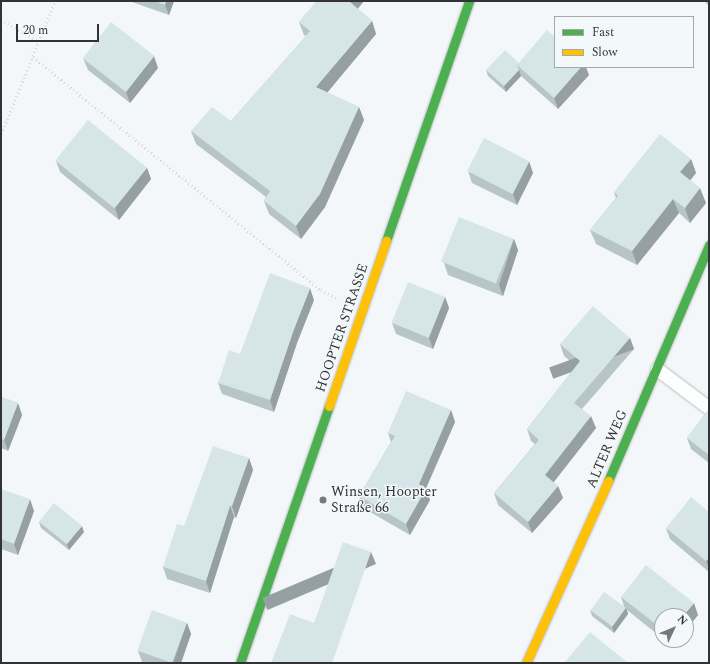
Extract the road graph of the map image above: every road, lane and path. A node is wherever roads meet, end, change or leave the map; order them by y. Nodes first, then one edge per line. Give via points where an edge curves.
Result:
1 (55, 1) edge
2 (469, 1) edge
3 (1, 20) edge
4 (38, 41) junction
5 (32, 57) junction
6 (1, 134) edge
7 (709, 245) edge
8 (363, 310) junction
9 (657, 369) junction
10 (709, 408) edge
11 (240, 663) edge
12 (526, 663) edge

1 - 4 path
2 - 8 street, HOOPTER STRASSE
3 - 4 path
4 - 5 path
5 - 6 path
5 - 8 path via 321,290
7 - 9 street, ALTER WEG
8 - 11 street, HOOPTER STRASSE
9 - 10 lane
9 - 12 street, ALTER WEG

